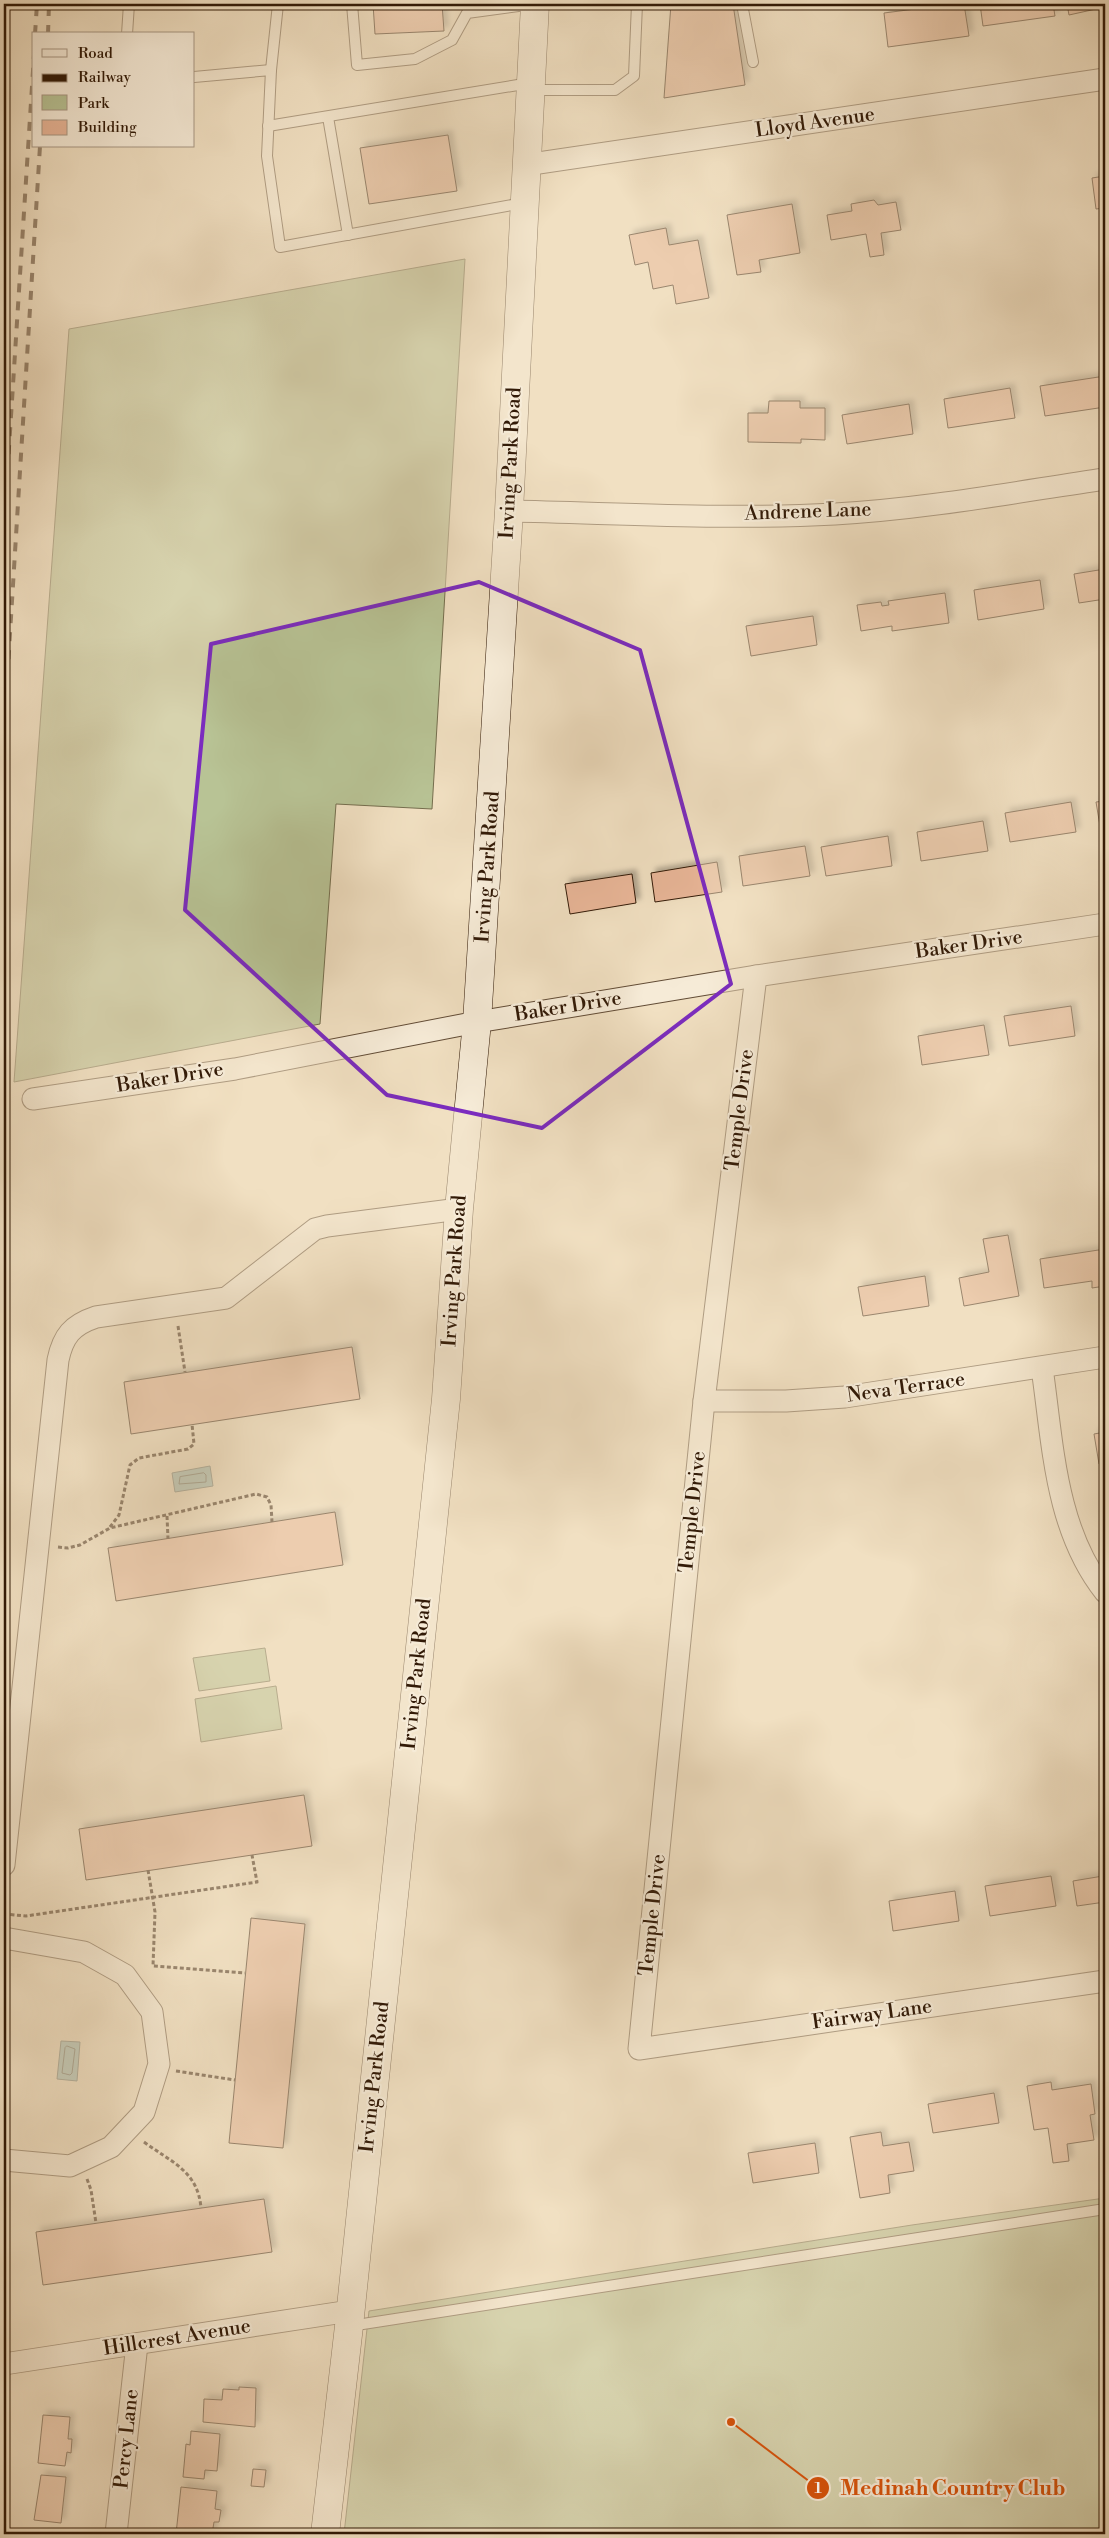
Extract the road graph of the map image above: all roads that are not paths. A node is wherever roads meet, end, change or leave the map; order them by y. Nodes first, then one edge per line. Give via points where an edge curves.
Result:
1 (129, 4) edge
2 (278, 4) edge
3 (352, 4) edge
4 (534, 4) edge
5 (637, 4) edge
6 (742, 4) edge
7 (467, 8) edge
8 (127, 32) edge
9 (753, 62) dead end
10 (270, 70) junction
11 (195, 77) edge
12 (1105, 79) edge
13 (530, 87) junction
14 (328, 117) junction
15 (268, 126) junction
16 (525, 165) junction
17 (523, 203) junction
18 (348, 235) junction
19 (1105, 479) edge
20 (509, 511) junction
21 (1105, 924) edge
22 (756, 976) junction
23 (477, 1022) junction
24 (33, 1099) dead end
25 (459, 1209) junction
26 (1105, 1357) edge
27 (1042, 1368) junction
28 (704, 1401) junction
29 (1105, 1592) edge
30 (4, 1865) edge
31 (4, 1938) edge
32 (1105, 1981) edge
33 (639, 2049) joint
34 (4, 2160) edge
35 (1105, 2210) edge
36 (350, 2319) junction
37 (137, 2344) junction
38 (4, 2364) edge
39 (116, 2534) edge
40 (325, 2534) edge

1 - 8 lane
2 - 10 lane
3 - 7 lane via 357,65 414,59 452,40
4 - 7 lane
4 - 13 main road, Irving Park Road
5 - 13 lane via 634,76 615,90
6 - 9 lane
10 - 11 lane
10 - 15 lane
12 - 16 street, Lloyd Avenue
13 - 14 lane
13 - 16 main road, Irving Park Road
14 - 15 lane
14 - 18 lane
15 - 18 lane via 267,156 280,247
16 - 17 main road, Irving Park Road
17 - 18 lane
17 - 20 main road, Irving Park Road
19 - 20 street, Andrene Lane via 930,505 835,514 769,516
20 - 23 main road, Irving Park Road
21 - 22 street, Baker Drive
22 - 23 street, Baker Drive
22 - 28 street, Temple Drive
23 - 24 street, Baker Drive via 235,1068
23 - 25 main road, Irving Park Road
25 - 30 street via 315,1229 226,1298 96,1317 69,1331 61,1344
25 - 36 main road, Irving Park Road via 446,1399
26 - 27 street, Neva Terrace
27 - 28 street, Neva Terrace via 845,1397
27 - 29 street via 1060,1494 1071,1530
28 - 33 street, Temple Drive
31 - 34 street via 84,1952 125,1975 152,2012 158,2068 144,2112 111,2147 70,2166
32 - 33 street, Fairway Lane
35 - 36 lane
36 - 37 street, Hillcrest Avenue
36 - 40 main road, Irving Park Road
37 - 38 street, Hillcrest Avenue
37 - 39 street, Percy Lane

